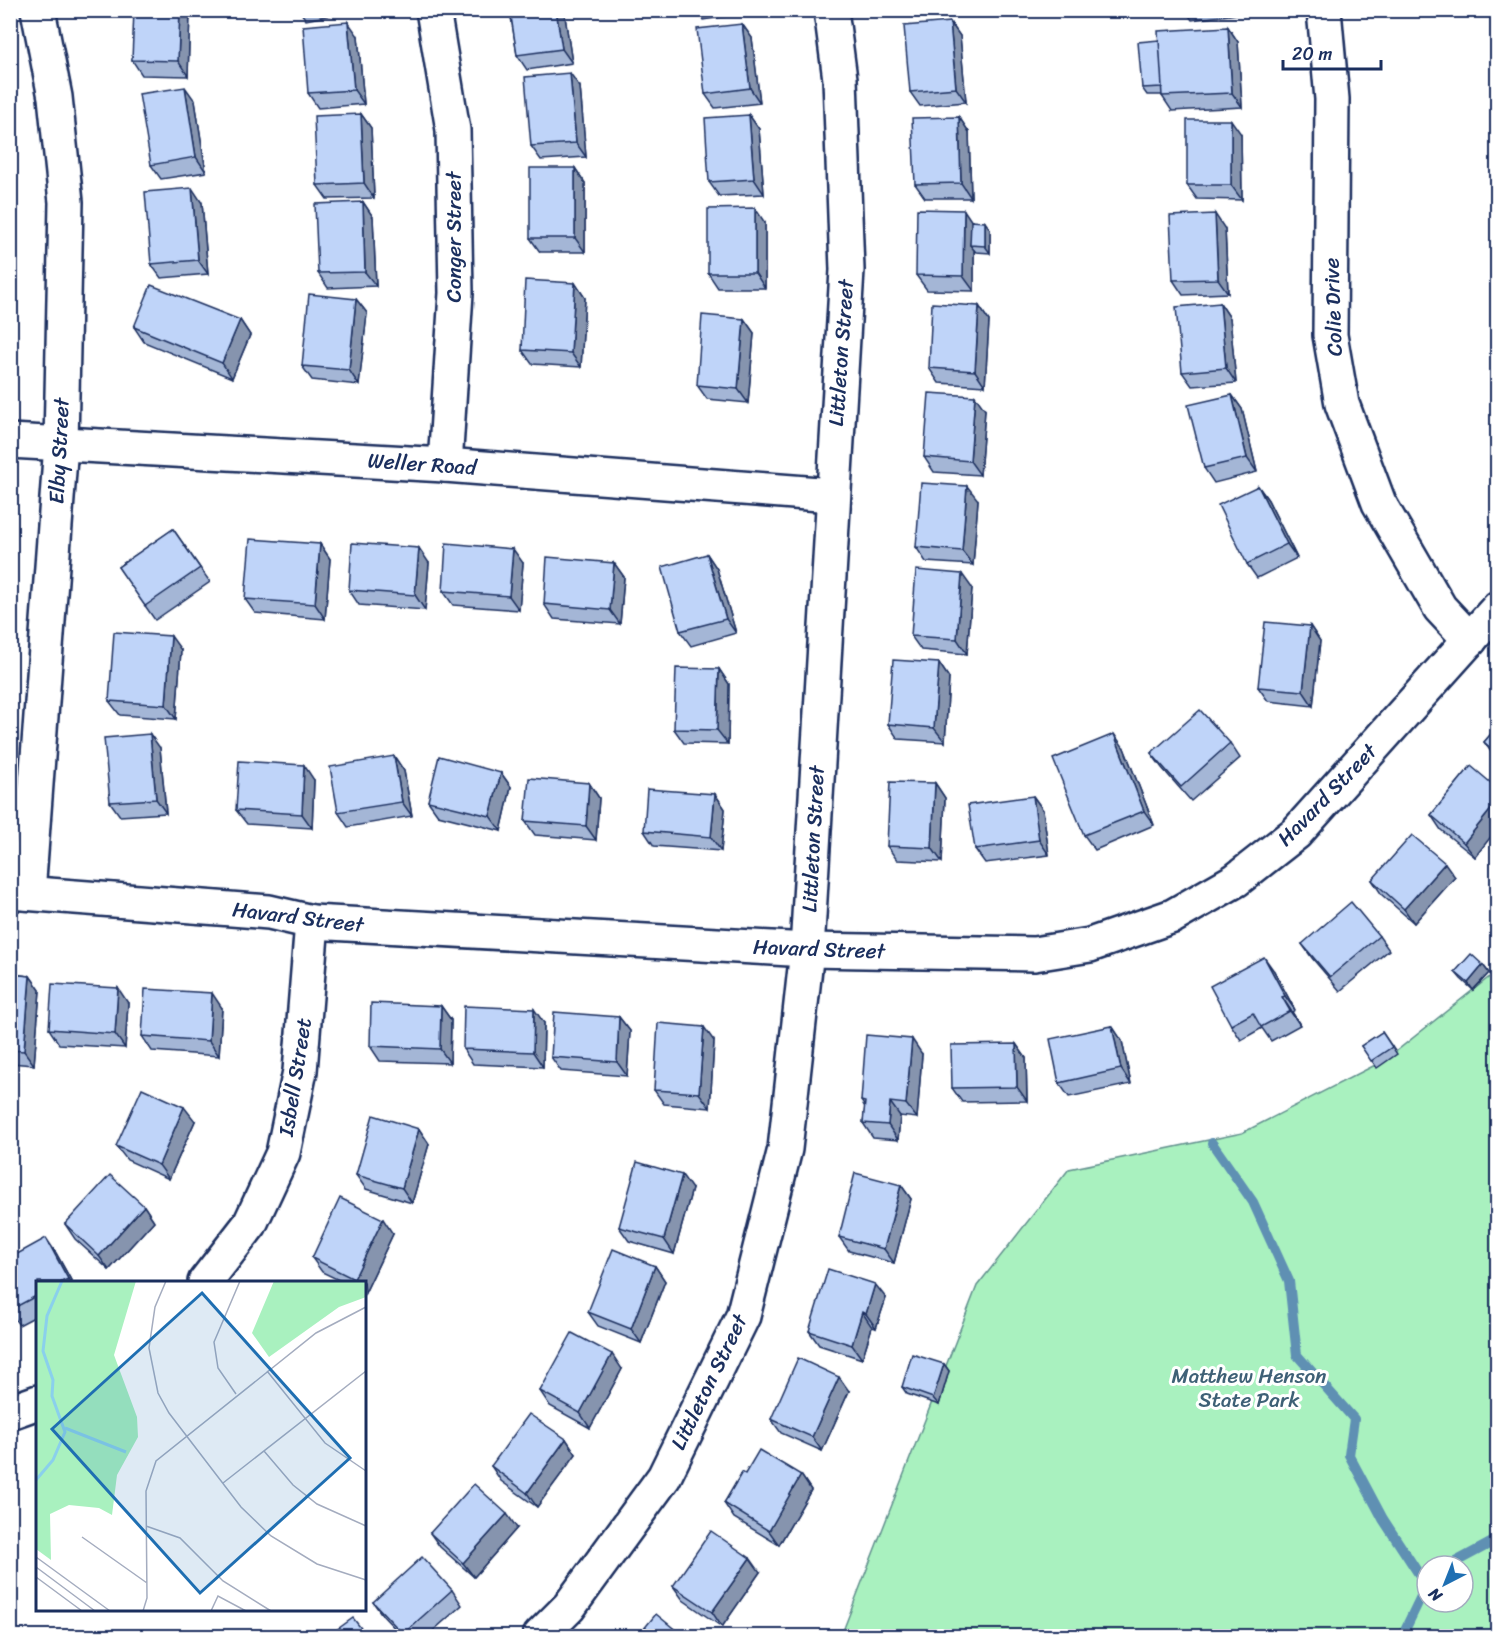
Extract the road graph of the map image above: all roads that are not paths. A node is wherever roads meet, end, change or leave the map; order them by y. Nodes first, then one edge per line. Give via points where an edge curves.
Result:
1 (38, 10) edge
2 (433, 10) edge
3 (831, 10) edge
4 (1324, 10) edge
5 (10, 441) edge
6 (61, 444) junction
7 (444, 465) junction
8 (832, 495) junction
9 (1497, 608) edge
10 (1470, 640) junction
11 (19, 893) edge
12 (312, 922) junction
13 (807, 950) junction
14 (207, 1281) edge
15 (36, 1403) edge
16 (10, 1412) edge
17 (540, 1636) edge

1 - 6 street, Elby Street via 55,98 66,202
2 - 7 street, Conger Street via 453,130 456,293
3 - 8 street, Littleton Street via 840,79 847,270
4 - 10 street, Colie Drive via 1332,99 1330,335 1342,404 1379,503 1440,608
5 - 6 street, Weller Road
6 - 7 street, Weller Road
6 - 11 street, Elby Street
7 - 8 street, Weller Road
8 - 13 street, Littleton Street
9 - 10 street, Havard Street
10 - 13 street, Havard Street via 1296,833 1236,880 1173,916 1090,945 1034,954
11 - 12 street, Havard Street via 269,912
12 - 13 street, Havard Street
12 - 14 street, Isbell Street via 300,1071 283,1153 250,1224
13 - 17 street, Littleton Street via 784,1149 743,1316 664,1477 569,1607
15 - 16 street

